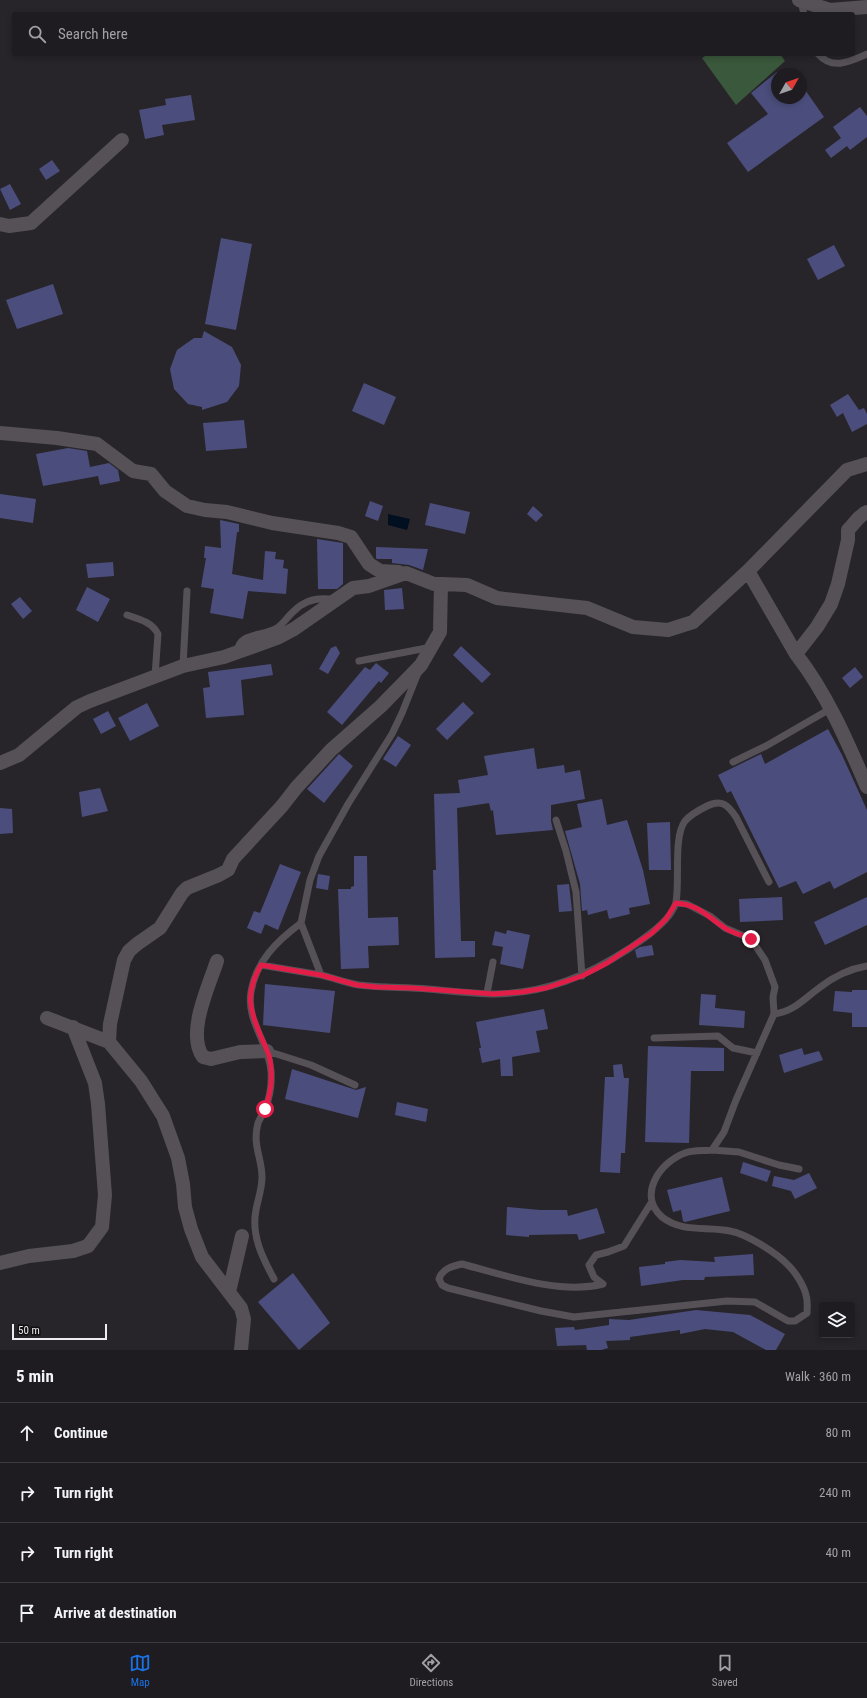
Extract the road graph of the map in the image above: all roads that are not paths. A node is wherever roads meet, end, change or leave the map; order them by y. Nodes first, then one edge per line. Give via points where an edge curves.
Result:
1 (801, 5) edge
2 (867, 7) edge
3 (867, 54) edge
4 (820, 56) edge
5 (122, 140) dead end
6 (0, 224) edge
7 (0, 433) edge
8 (867, 464) edge
9 (867, 512) edge
10 (748, 571) junction
11 (406, 573) junction
12 (441, 584) junction
13 (187, 591) dead end
14 (127, 615) dead end
15 (432, 647) junction
16 (796, 654) junction
17 (359, 661) dead end
18 (421, 665) junction
19 (183, 666) junction
20 (155, 676) junction
21 (830, 709) junction
22 (733, 762) dead end
23 (0, 763) edge
24 (867, 787) edge
25 (556, 820) dead end
26 (769, 882) dead end
27 (676, 903) junction
28 (301, 923) junction
29 (217, 961) dead end
30 (493, 962) dead end
31 (261, 965) junction
32 (867, 966) edge
33 (321, 975) junction
34 (582, 976) junction
35 (487, 993) junction
36 (774, 1014) junction
37 (47, 1018) dead end
38 (73, 1027) junction
39 (654, 1038) dead end
40 (109, 1042) junction
41 (267, 1051) junction
42 (757, 1053) junction
43 (355, 1085) dead end
44 (712, 1150) junction
45 (799, 1169) dead end
46 (652, 1203) junction
47 (242, 1236) dead end
48 (0, 1263) edge
49 (274, 1279) dead end
50 (229, 1292) junction
51 (241, 1350) edge

1 - 2 street via 830,10
3 - 4 lane via 843,64 828,62
5 - 6 street via 31,222 9,226
7 - 11 street via 97,444 133,471 151,474 165,491 186,506 227,512 272,524 338,533 351,537 369,564 380,571
8 - 10 street via 847,470
9 - 16 street via 855,520 848,530 838,584 831,604
10 - 12 street via 693,622 668,630 633,627 587,608 497,598 466,585
10 - 16 street
11 - 12 street via 434,584
11 - 19 street via 369,586 353,588 277,638 224,657
12 - 15 street via 440,632
13 - 19 lane
14 - 20 lane via 156,629 158,640
15 - 17 lane
15 - 18 street
16 - 21 street
18 - 28 lane via 392,734 348,804 314,866
18 - 40 street via 381,706 331,750 233,858 228,870 187,888 160,928 129,951 124,960 110,1024
19 - 20 street
20 - 23 street via 77,707 19,755
21 - 22 lane
21 - 24 street via 841,726
25 - 34 lane via 576,892
26 - 27 lane via 731,809 723,803 714,803 697,811 684,822 679,842
27 - 34 lane via 666,919 652,933 607,963
27 - 36 lane via 687,904 710,916 725,928 751,939 766,960 771,974 774,987
28 - 31 lane via 275,944
28 - 33 lane
29 - 41 street via 200,1010 199,1051 203,1057 211,1059 240,1052
30 - 35 lane
31 - 33 lane
31 - 41 lane via 253,983 250,1003 254,1022
32 - 36 lane via 842,973 788,1012
33 - 35 lane via 370,986
34 - 35 lane via 546,988
36 - 42 lane
37 - 38 street
38 - 40 street
38 - 48 street via 95,1083 105,1195 102,1227 88,1246 73,1251 29,1256
39 - 42 lane via 718,1036 733,1048
40 - 50 street via 141,1081 163,1116 178,1158 191,1230 202,1257
41 - 43 lane via 311,1065
41 - 49 lane via 270,1059 271,1086 256,1135 262,1186 254,1223 258,1247
42 - 44 lane via 724,1132
44 - 45 lane via 739,1152
44 - 46 lane via 685,1152 664,1166 652,1188
46 - 46 lane via 624,1246 596,1255 589,1265 594,1277 603,1284 576,1288 541,1283 462,1264 444,1271 440,1274 439,1280 448,1288 534,1310 574,1317 727,1300 755,1302 788,1321 800,1319 807,1313 807,1296 803,1287 790,1267 767,1249 732,1231 682,1227 662,1216
47 - 50 street
50 - 51 street via 241,1308 244,1319

